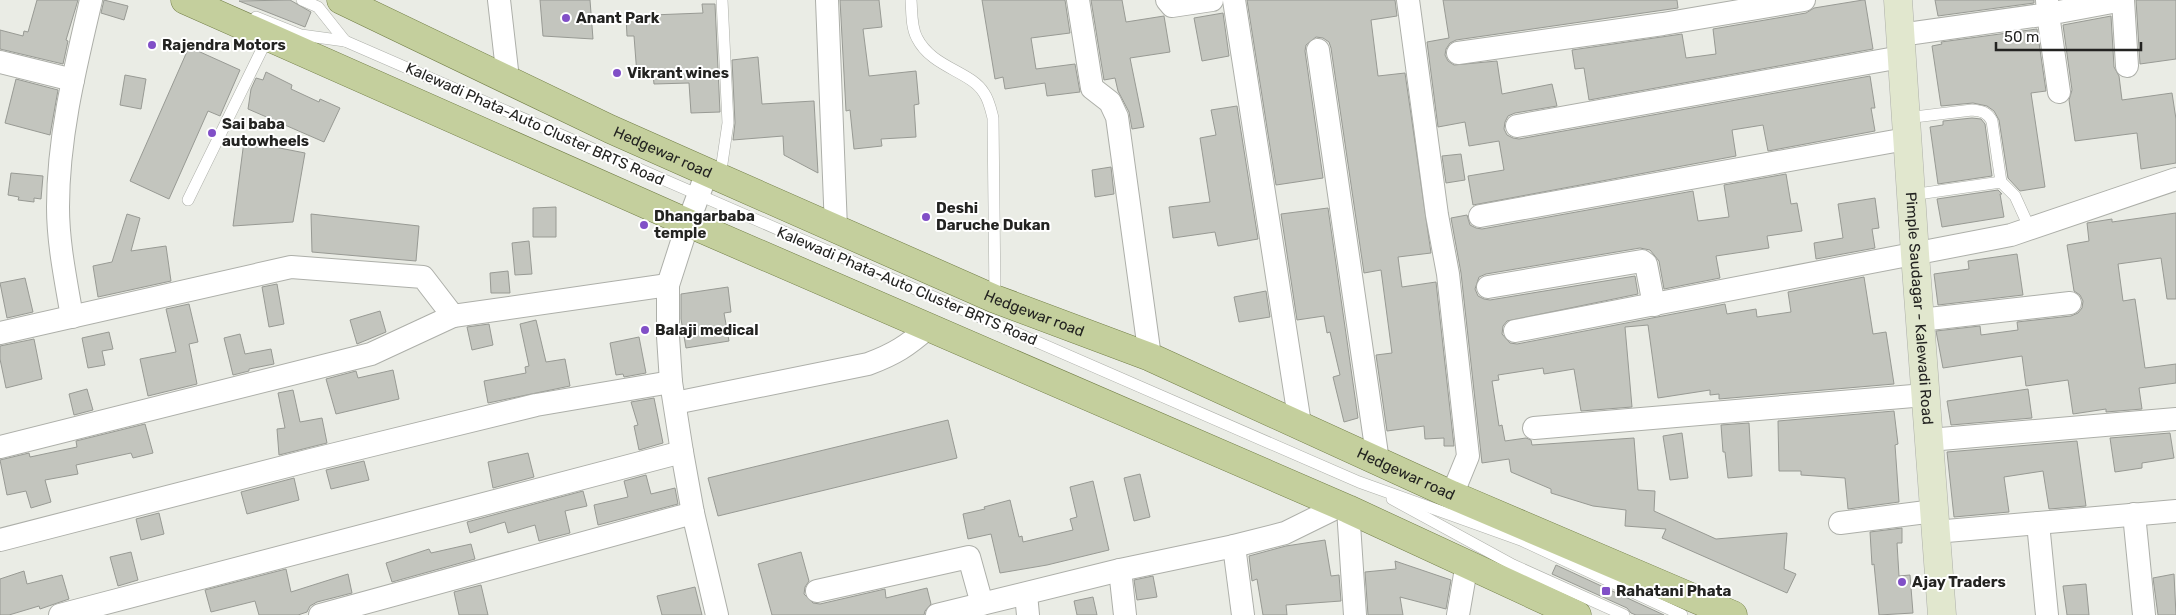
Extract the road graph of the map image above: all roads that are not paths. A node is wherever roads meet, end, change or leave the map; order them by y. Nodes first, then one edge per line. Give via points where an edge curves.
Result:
1 (91, 0) edge
2 (185, 0) edge
3 (302, 0) edge
4 (341, 0) edge
5 (499, 0) edge
6 (722, 0) edge
7 (827, 0) edge
8 (911, 0) edge
9 (1078, 0) edge
10 (1167, 0) edge
11 (1212, 0) edge
12 (1234, 0) edge
13 (1408, 0) edge
14 (1804, 0) edge
15 (1898, 0) edge
16 (2123, 0) edge
17 (2048, 7) edge
18 (249, 14) dead end
19 (268, 37) junction
20 (345, 41) junction
21 (1901, 46) junction
22 (1318, 50) dead end
23 (1458, 53) dead end
24 (0, 62) edge
25 (2127, 66) dead end
26 (508, 79) junction
27 (73, 80) junction
28 (2059, 92) dead end
29 (1517, 126) dead end
30 (1906, 128) junction
31 (2176, 180) edge
32 (708, 182) junction
33 (2001, 182) junction
34 (1910, 195) junction
35 (188, 200) dead end
36 (1480, 216) dead end
37 (688, 223) junction
38 (836, 228) junction
39 (2030, 229) junction
40 (1914, 254) junction
41 (668, 285) junction
42 (1488, 287) dead end
43 (995, 299) junction
44 (2070, 302) dead end
45 (1654, 305) junction
46 (454, 316) junction
47 (72, 317) junction
48 (1920, 320) junction
49 (929, 327) junction
50 (1516, 331) dead end
51 (0, 333) edge
52 (1150, 357) junction
53 (673, 392) junction
54 (1926, 394) junction
55 (2176, 419) edge
56 (1300, 424) junction
57 (1534, 428) dead end
58 (1929, 440) junction
59 (0, 447) edge
60 (682, 452) junction
61 (1378, 461) junction
62 (1359, 482) junction
63 (1452, 495) junction
64 (1344, 508) junction
65 (693, 513) junction
66 (2134, 514) junction
67 (2175, 515) edge
68 (1935, 521) junction
69 (1840, 523) dead end
70 (2038, 523) junction
71 (0, 540) edge
72 (1234, 546) junction
73 (1467, 563) junction
74 (1120, 570) junction
75 (817, 591) dead end
76 (982, 604) junction
77 (1027, 604) edge
78 (60, 615) edge
79 (320, 615) edge
80 (717, 615) edge
81 (937, 615) edge
82 (1126, 615) edge
83 (1243, 615) edge
84 (1355, 615) edge
85 (1458, 615) edge
86 (1577, 615) edge
87 (1624, 615) edge
88 (1682, 615) edge
89 (1732, 615) edge
90 (1942, 615) edge
91 (2047, 615) edge
92 (2144, 615) edge

1 - 27 street
2 - 19 main road
3 - 20 lane, Kalewadi Phata-Auto Cluster BRTS Road via 318,6
4 - 26 main road, Hedgewar road
5 - 26 street
6 - 32 lane via 728,123
7 - 38 street
8 - 43 lane via 916,37 927,52 974,83 984,92 990,105 993,118
9 - 52 street via 1092,88 1110,102 1117,118
10 - 11 street via 1172,6
12 - 56 street
13 - 63 street via 1448,274 1468,456
14 - 23 street via 1664,24
15 - 21 main road, Pimple Saudagar - Kalewadi Road
16 - 17 street
16 - 25 street
17 - 21 street
17 - 28 street
18 - 20 lane, Kalewadi Phata-Auto Cluster BRTS Road via 301,35
19 - 35 lane
19 - 37 main road
20 - 32 lane, Kalewadi Phata-Auto Cluster BRTS Road
21 - 29 street
21 - 30 main road, Pimple Saudagar - Kalewadi Road
22 - 61 street
24 - 27 street
26 - 32 main road, Hedgewar road via 610,128
27 - 47 street via 58,209
30 - 33 lane via 1972,110 1982,111 1992,121
30 - 34 main road, Pimple Saudagar - Kalewadi Road
30 - 36 street
31 - 39 street
32 - 37 street
32 - 38 main road, Hedgewar road
32 - 62 lane, Kalewadi Phata-Auto Cluster BRTS Road
33 - 34 lane
33 - 39 lane via 2015,196
34 - 40 main road, Pimple Saudagar - Kalewadi Road
37 - 41 street
37 - 49 main road
38 - 43 main road, Hedgewar road
39 - 40 street
40 - 45 street
40 - 48 main road, Pimple Saudagar - Kalewadi Road
41 - 46 street
41 - 53 street
42 - 45 street via 1642,261 1646,264
43 - 52 main road, Hedgewar road
44 - 48 street
45 - 50 street
46 - 47 street via 423,277 291,267
46 - 59 street via 371,354
47 - 51 street
48 - 54 main road, Pimple Saudagar - Kalewadi Road
49 - 53 street via 908,346 868,364
49 - 64 main road
52 - 56 main road, Hedgewar road
53 - 60 street
53 - 71 street via 536,405
54 - 57 street
54 - 58 main road, Pimple Saudagar - Kalewadi Road
55 - 58 street
56 - 61 main road, Hedgewar road
58 - 68 main road, Pimple Saudagar - Kalewadi Road
60 - 65 street
60 - 78 street
61 - 63 main road, Hedgewar road
62 - 87 lane, Kalewadi Phata-Auto Cluster BRTS Road via 1513,565
62 - 88 lane, Kalewadi Phata-Auto Cluster BRTS Road via 1521,540
63 - 89 main road, Hedgewar road
64 - 72 street via 1285,534
64 - 73 main road
64 - 84 street
65 - 79 street
65 - 80 street
66 - 67 street
66 - 70 street
66 - 92 street
68 - 69 street
68 - 70 street
68 - 90 main road, Pimple Saudagar - Kalewadi Road
70 - 91 street
72 - 74 street
72 - 83 street
73 - 85 street
73 - 86 main road
74 - 77 street
74 - 82 street
75 - 76 street via 969,557
76 - 77 street
76 - 81 street

